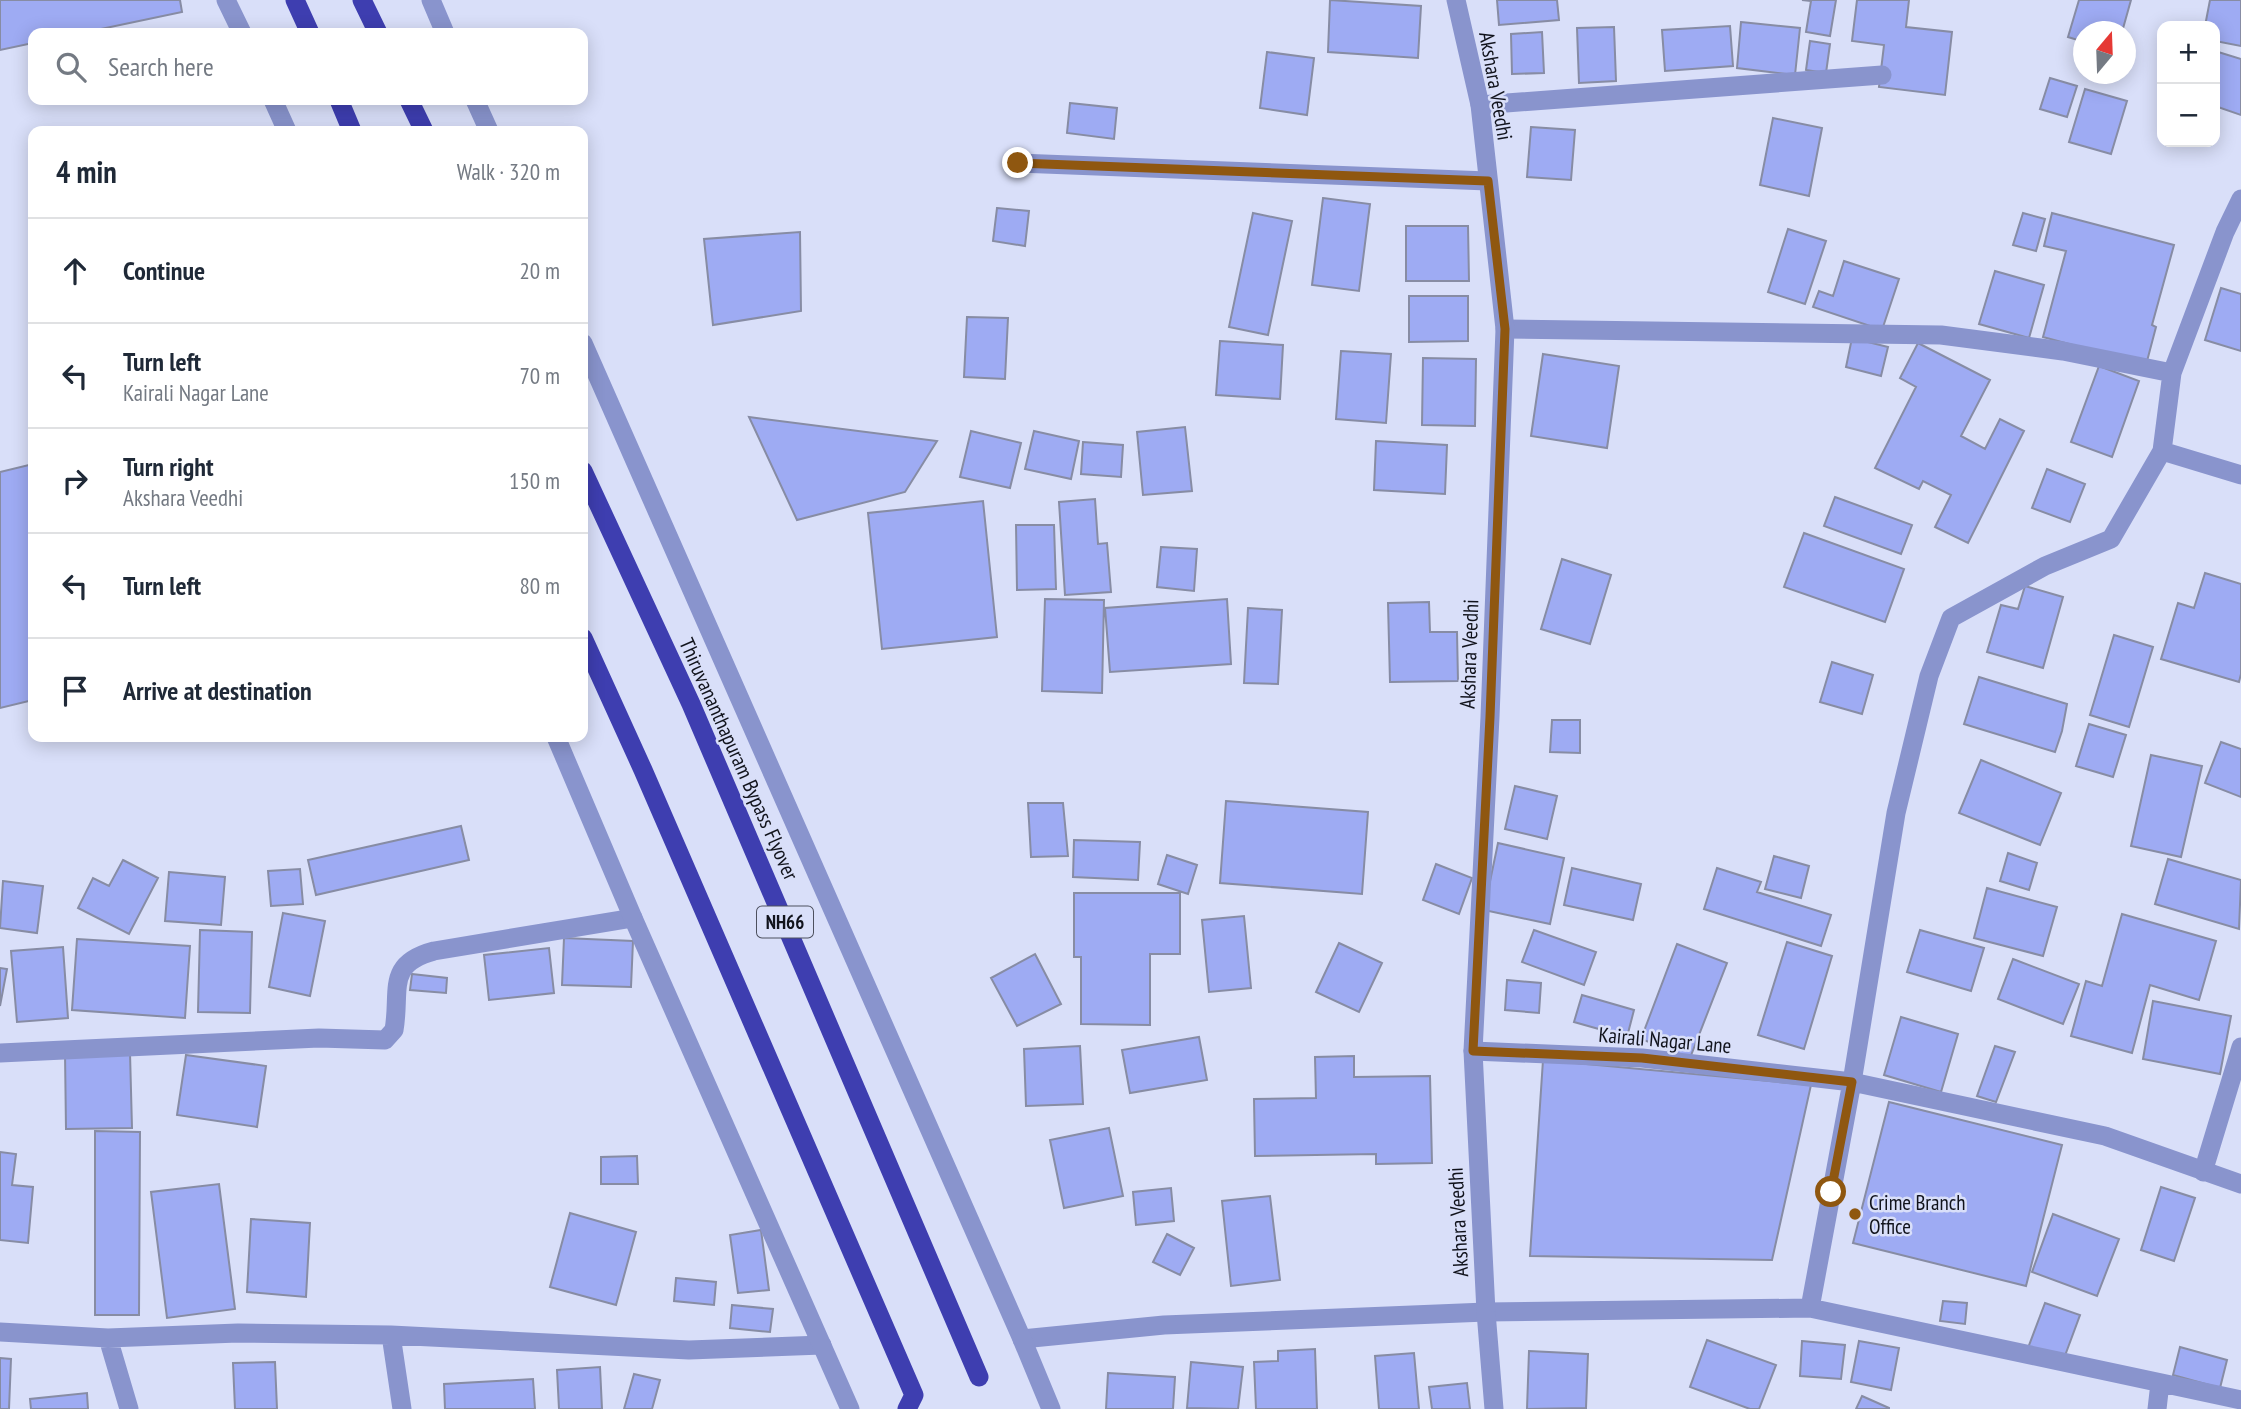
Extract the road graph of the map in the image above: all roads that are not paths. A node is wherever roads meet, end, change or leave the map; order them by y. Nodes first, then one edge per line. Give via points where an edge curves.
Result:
1 (226, 0) edge
2 (296, 0) edge
3 (362, 0) edge
4 (430, 0) edge
5 (1456, 0) edge
6 (240, 28) edge
7 (308, 28) edge
8 (376, 28) edge
9 (443, 28) edge
10 (1882, 75) dead end
11 (275, 105) edge
12 (340, 105) edge
13 (411, 105) edge
14 (477, 105) edge
15 (1480, 105) junction
16 (285, 126) edge
17 (350, 126) edge
18 (422, 126) edge
19 (487, 126) edge
20 (1018, 163) dead end
21 (1488, 181) junction
22 (2241, 199) edge
23 (1505, 329) junction
24 (588, 354) edge
25 (2172, 373) junction
26 (2162, 451) junction
27 (2241, 475) edge
28 (588, 482) edge
29 (588, 649) edge
30 (558, 742) edge
31 (633, 918) junction
32 (2241, 1047) edge
33 (1473, 1051) junction
34 (0, 1053) edge
35 (1852, 1082) junction
36 (2203, 1172) junction
37 (2241, 1184) edge
38 (1810, 1308) junction
39 (1486, 1312) junction
40 (0, 1332) edge
41 (391, 1335) junction
42 (108, 1338) junction
43 (1022, 1339) junction
44 (822, 1345) junction
45 (979, 1377) dead end
46 (2160, 1383) junction
47 (2241, 1400) edge
48 (911, 1402) edge
49 (129, 1409) edge
50 (402, 1409) edge
51 (850, 1409) edge
52 (1051, 1409) edge
53 (1494, 1409) edge
54 (2157, 1409) edge

1 - 6 street
2 - 7 highway
3 - 8 highway
4 - 9 street
5 - 15 street, Akshara Veedhi
10 - 15 street
11 - 16 street
12 - 17 highway
13 - 18 highway
14 - 19 street
15 - 21 street, Akshara Veedhi
20 - 21 street
21 - 23 street, Akshara Veedhi
22 - 25 street
23 - 25 street via 1941,335 2063,351
23 - 33 street, Akshara Veedhi
24 - 43 street
25 - 26 street
26 - 27 street
26 - 35 street via 2111,540 2045,566 1951,618 1928,676 1896,813
28 - 45 highway, Thiruvananthapuram Bypass Flyover / NH66 via 691,704
29 - 48 highway
30 - 31 street
31 - 34 street via 416,956 398,979 394,1030 385,1040 319,1038
31 - 44 street
32 - 36 street
33 - 35 street, Kairali Nagar Lane via 1642,1058
33 - 39 street, Akshara Veedhi
35 - 36 street, Kairali Nagar Lane via 2105,1136
35 - 38 street
36 - 37 street, Kairali Nagar Lane
38 - 39 street
38 - 46 street
39 - 43 street via 1164,1325
39 - 53 street, Akshara Veedhi
40 - 42 street
41 - 42 street via 238,1333
41 - 44 street via 689,1349
41 - 50 street
42 - 49 street
43 - 52 street
44 - 51 street
46 - 47 street
46 - 54 street

